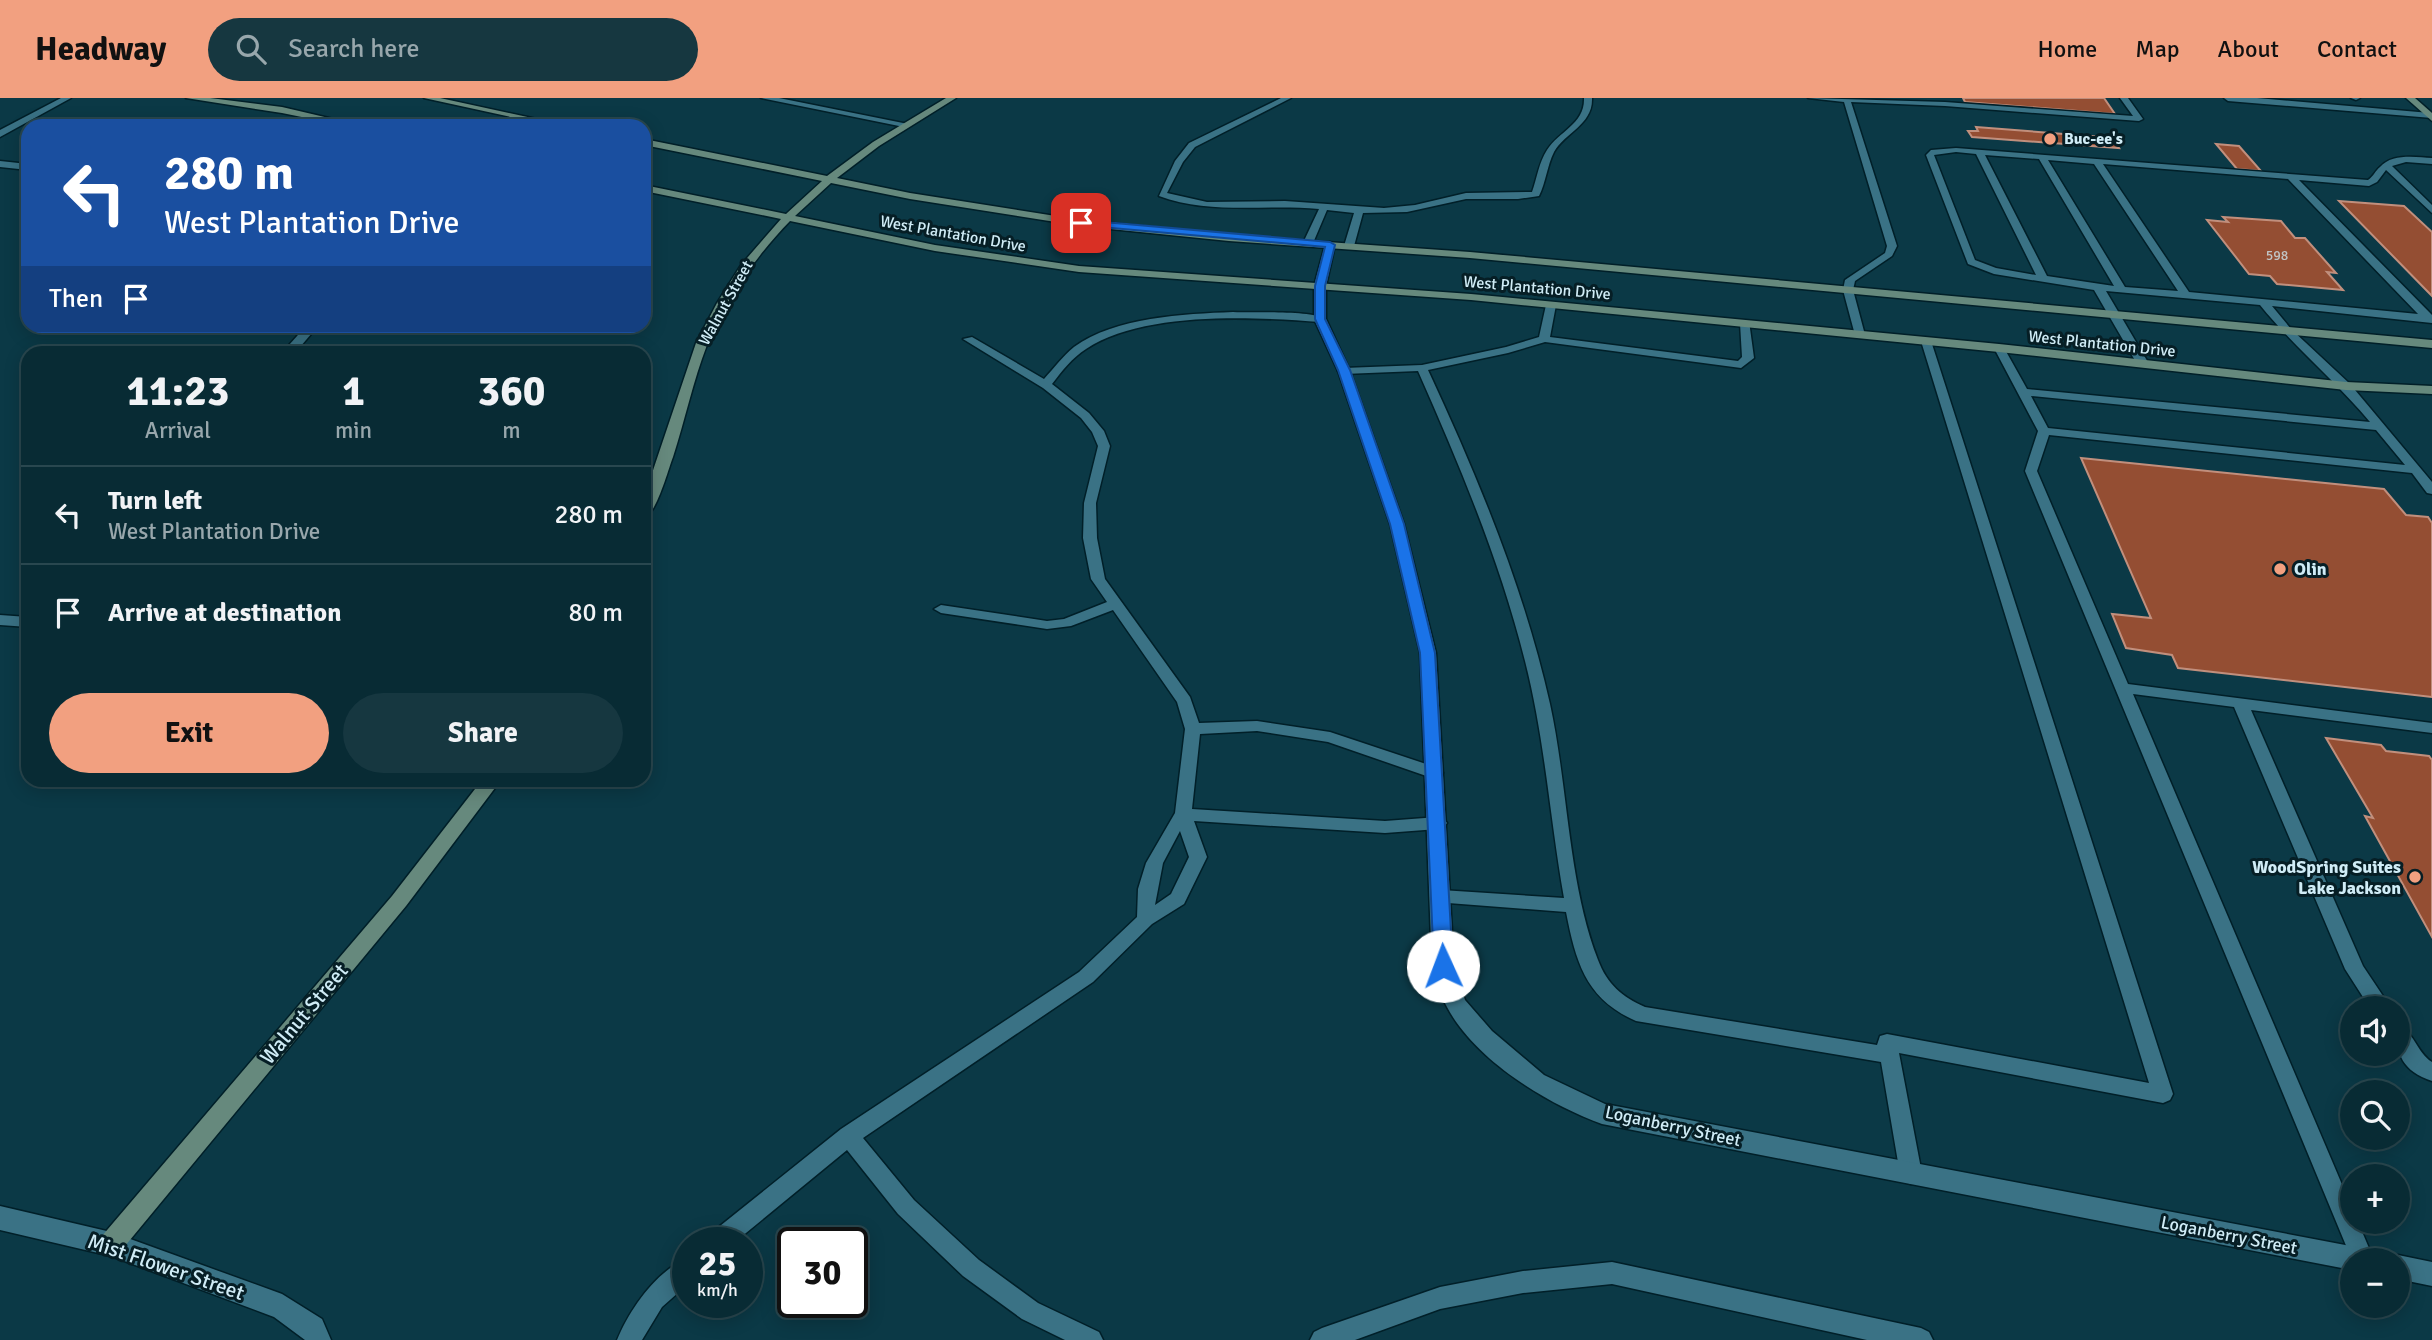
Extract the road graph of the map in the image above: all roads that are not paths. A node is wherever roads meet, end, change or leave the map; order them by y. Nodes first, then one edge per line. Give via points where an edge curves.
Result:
1 (67, 98) edge
2 (190, 98) edge
3 (428, 98) edge
4 (765, 98) edge
5 (953, 98) edge
6 (1287, 98) edge
7 (1588, 98) edge
8 (1812, 98) edge
9 (2124, 98) edge
10 (2228, 98) edge
11 (2410, 98) edge
12 (1847, 100) junction
13 (1944, 101) edge
14 (2431, 117) edge
15 (28, 119) edge
16 (325, 119) edge
17 (531, 119) edge
18 (21, 123) edge
19 (904, 124) junction
20 (0, 134) edge
21 (651, 143) edge
22 (1979, 152) junction
23 (2042, 157) junction
24 (2097, 161) junction
25 (2432, 161) edge
26 (0, 164) edge
27 (2386, 165) junction
28 (21, 166) edge
29 (2291, 177) junction
30 (829, 180) junction
31 (651, 190) edge
32 (1324, 208) junction
33 (2432, 210) edge
34 (1359, 211) junction
35 (786, 219) junction
36 (1308, 243) junction
37 (1339, 245) junction
38 (2043, 278) junction
39 (1320, 286) junction
40 (2096, 287) junction
41 (2121, 288) junction
42 (1848, 290) junction
43 (2185, 294) junction
44 (2263, 302) junction
45 (1551, 305) junction
46 (2113, 315) junction
47 (1320, 319) junction
48 (2431, 319) edge
49 (1745, 323) junction
50 (2287, 331) junction
51 (1860, 335) junction
52 (968, 339) dead end
53 (1544, 339) junction
54 (1926, 341) junction
55 (2432, 344) edge
56 (1999, 348) junction
57 (2143, 364) junction
58 (1422, 368) junction
59 (1344, 370) junction
60 (1045, 384) junction
61 (2346, 386) junction
62 (2432, 390) edge
63 (2022, 392) junction
64 (2380, 427) junction
65 (2043, 431) junction
66 (2415, 470) junction
67 (2432, 491) edge
68 (651, 493) edge
69 (1115, 604) junction
70 (941, 608) dead end
71 (0, 620) edge
72 (21, 622) edge
73 (2122, 688) junction
74 (2240, 703) junction
75 (2432, 728) edge
76 (1193, 729) junction
77 (1435, 774) junction
78 (487, 787) edge
79 (1183, 814) junction
80 (1438, 823) junction
81 (1441, 897) junction
82 (1573, 905) junction
83 (1146, 919) junction
84 (2373, 996) edge
85 (2410, 1053) edge
86 (1889, 1055) junction
87 (2432, 1072) edge
88 (849, 1136) junction
89 (1912, 1174) junction
90 (0, 1218) edge
91 (737, 1227) edge
92 (110, 1244) junction
93 (2357, 1248) edge
94 (2340, 1256) edge
95 (2410, 1269) edge
96 (2432, 1274) edge
97 (672, 1283) edge
98 (318, 1340) edge
99 (629, 1340) edge
100 (1091, 1340) edge
101 (1322, 1340) edge
102 (1921, 1340) edge

1 - 15 street
2 - 16 main road
3 - 17 main road
4 - 19 street
5 - 19 main road, Walnut Street
6 - 32 lane via 1192,145 1178,161 1162,194 1176,201
7 - 34 lane via 1584,119 1550,150 1536,194 1520,198 1467,196 1400,210
8 - 12 lane
9 - 13 lane via 2139,119
10 - 14 street
11 - 14 main road
12 - 13 lane
12 - 42 lane via 1892,246 1889,254 1854,275
18 - 20 street
19 - 30 main road, Walnut Street
21 - 30 main road, West Plantation Drive
22 - 23 lane
22 - 38 lane
22 - 38 lane via 1943,149 1930,155 1971,262 1994,271
23 - 24 lane
23 - 41 lane
24 - 29 lane
24 - 43 lane
25 - 27 lane via 2400,160
26 - 28 street
27 - 29 lane via 2372,183
27 - 33 lane
29 - 48 lane
30 - 35 main road, Walnut Street
30 - 36 main road, West Plantation Drive via 1081,223
31 - 35 main road, West Plantation Drive
32 - 34 lane
32 - 36 lane
34 - 37 lane
35 - 39 main road, West Plantation Drive via 1004,260
35 - 68 main road, Walnut Street via 733,283 702,344
36 - 37 main road, West Plantation Drive
37 - 39 street, Loganberry Street
37 - 42 main road, West Plantation Drive
38 - 40 lane
39 - 45 main road, West Plantation Drive
39 - 47 street, Loganberry Street
40 - 41 lane
40 - 46 lane
41 - 43 lane
42 - 46 main road, West Plantation Drive
42 - 51 lane
43 - 44 lane
44 - 48 lane
44 - 50 lane
45 - 49 main road, West Plantation Drive
45 - 53 lane
46 - 50 main road, West Plantation Drive
46 - 57 lane
47 - 59 street, Loganberry Street
47 - 60 lane via 1226,316 1126,330 1068,357
49 - 51 main road, West Plantation Drive
49 - 53 lane via 1748,358 1741,365
50 - 55 main road, West Plantation Drive
50 - 61 lane
51 - 54 main road, West Plantation Drive
52 - 60 lane
53 - 58 lane
54 - 56 main road, West Plantation Drive
54 - 86 lane via 2163,1094 1887,1042
56 - 57 main road, West Plantation Drive
56 - 63 lane
57 - 61 main road, West Plantation Drive
58 - 59 lane
58 - 82 lane via 1469,470 1511,584 1542,706
59 - 77 street, Loganberry Street via 1397,524 1416,595 1428,653
60 - 69 lane via 1103,436 1090,503 1090,538 1098,579
61 - 62 main road, West Plantation Drive
61 - 64 lane
63 - 64 lane
63 - 65 lane
64 - 66 lane
65 - 66 lane
65 - 73 lane via 2031,471
66 - 67 lane
69 - 70 lane via 1066,623 1047,625
69 - 76 lane via 1185,701
71 - 72 street
73 - 74 lane
73 - 93 lane
74 - 75 lane
74 - 84 lane via 2355,969
76 - 77 lane via 1257,726 1330,737
76 - 79 lane
77 - 80 street, Loganberry Street
78 - 92 main road, Walnut Street via 399,901
79 - 80 lane via 1385,827
79 - 83 lane via 1160,847 1144,892
79 - 83 lane via 1198,857 1178,900
80 - 81 street, Loganberry Street
81 - 82 lane
81 - 89 street, Loganberry Street via 1443,966 1456,1004 1484,1038 1536,1082 1602,1114
82 - 86 lane via 1588,960 1603,992 1623,1006 1643,1015
83 - 88 lane via 1086,977
85 - 87 lane
86 - 89 lane
88 - 91 lane
88 - 100 lane via 906,1207 971,1268 1030,1311
89 - 94 street, Loganberry Street
90 - 92 street, Mist Flower Street
92 - 98 street, Mist Flower Street via 282,1307 313,1328
95 - 96 street
97 - 99 lane via 654,1299
101 - 102 lane via 1440,1298 1523,1282 1612,1273

